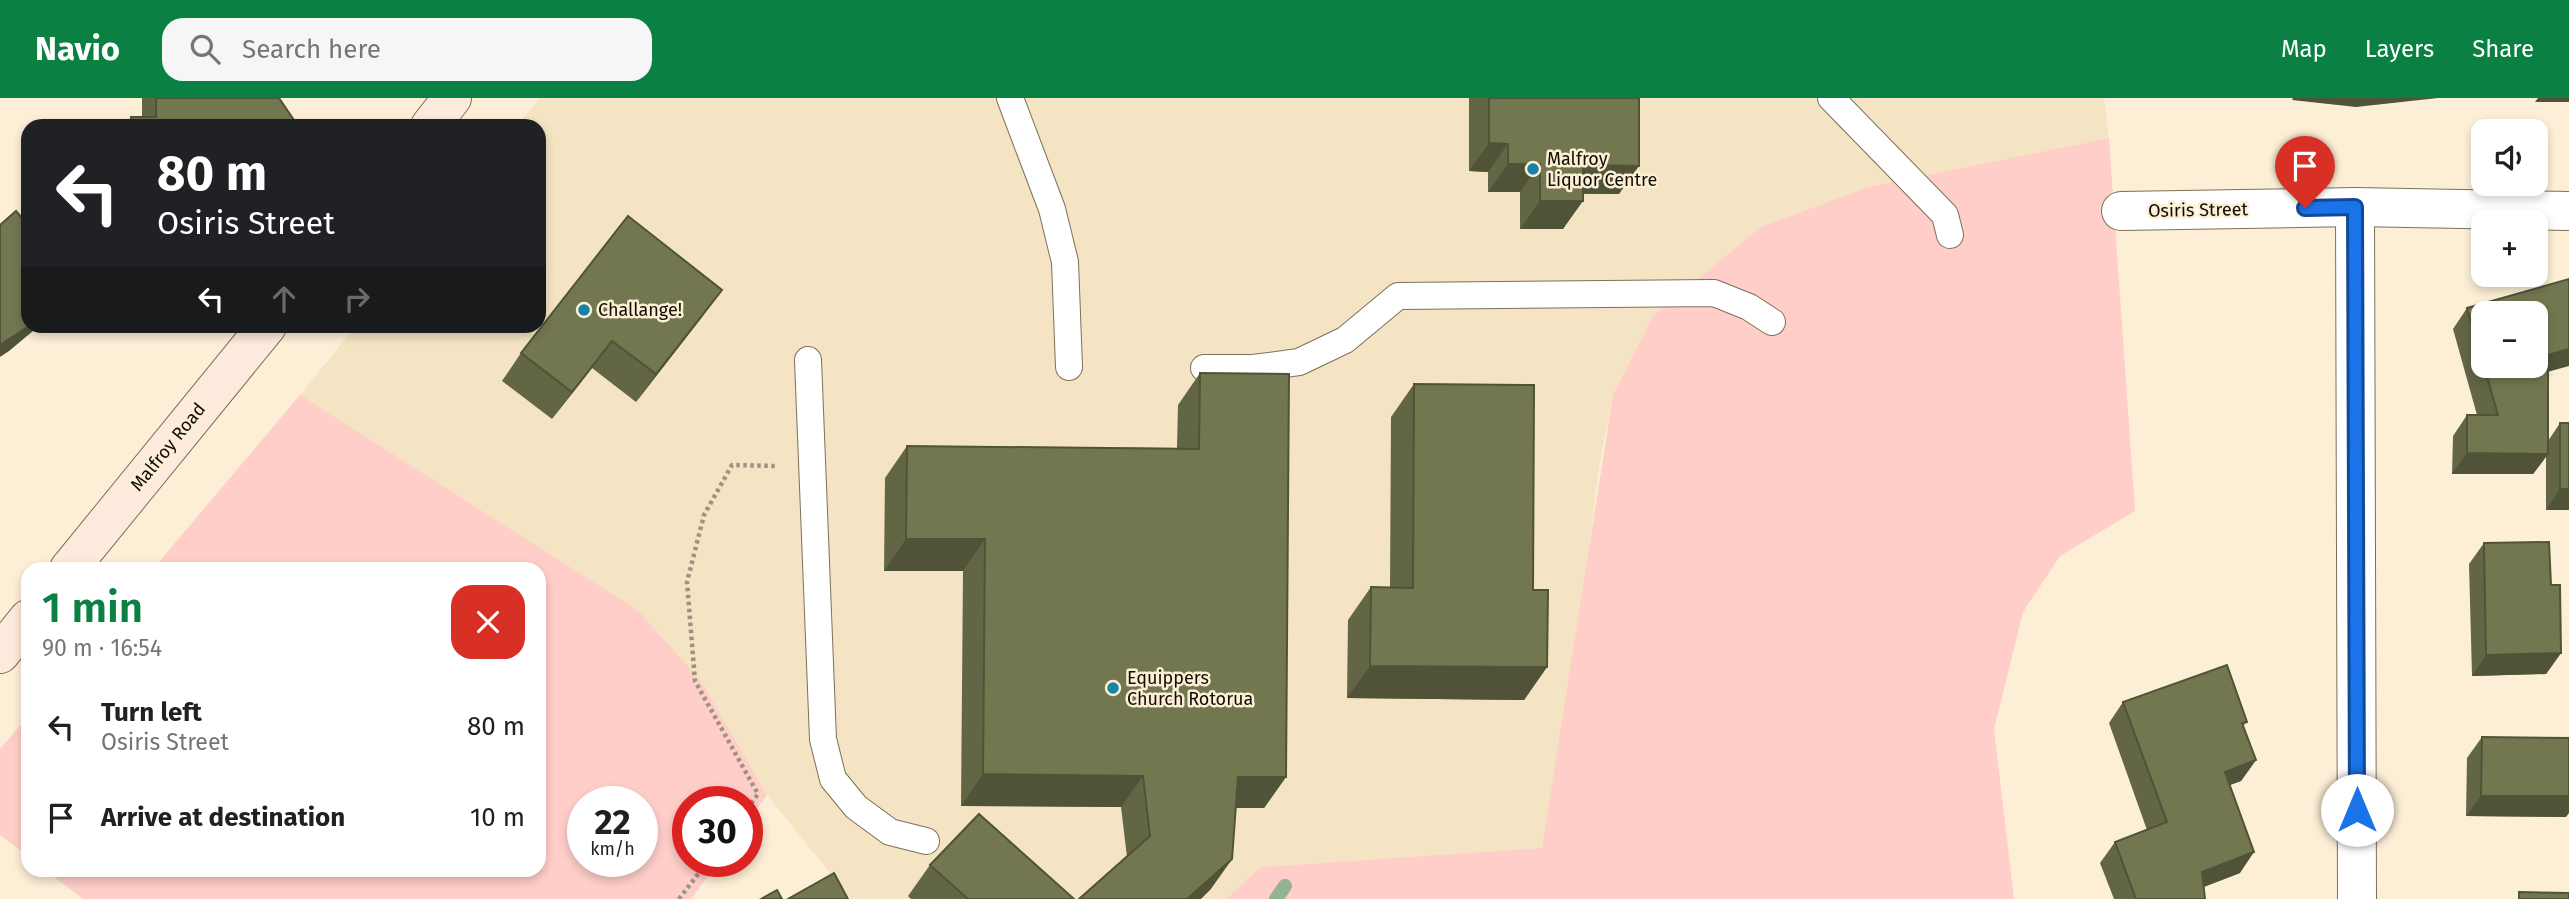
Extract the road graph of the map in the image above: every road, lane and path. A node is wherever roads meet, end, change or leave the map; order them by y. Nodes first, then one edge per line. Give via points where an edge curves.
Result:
1 (452, 98) edge
2 (1010, 98) edge
3 (1831, 98) edge
4 (436, 119) edge
5 (2355, 207) junction
6 (2121, 211) dead end
7 (2569, 211) edge
8 (1950, 235) dead end
9 (1772, 322) dead end
10 (261, 333) edge
11 (808, 360) dead end
12 (1069, 367) dead end
13 (1204, 368) dead end
14 (812, 466) junction
15 (75, 562) edge
16 (21, 628) edge
17 (0, 654) edge
18 (754, 786) edge
19 (926, 841) dead end
20 (696, 877) edge
21 (679, 899) edge
22 (2357, 899) edge

1 - 4 main road
2 - 12 lane via 1052,209 1065,262
3 - 8 lane via 1945,215
5 - 6 street, Osiris Street
5 - 7 street, Osiris Street
5 - 22 street
9 - 13 lane via 1714,293 1398,296 1345,341 1299,362
10 - 15 main road, Malfroy Road
11 - 14 lane
14 - 18 path via 732,466 704,515 687,582 695,681
14 - 19 lane via 823,739 833,779 856,807 890,832
16 - 17 main road
20 - 21 path

